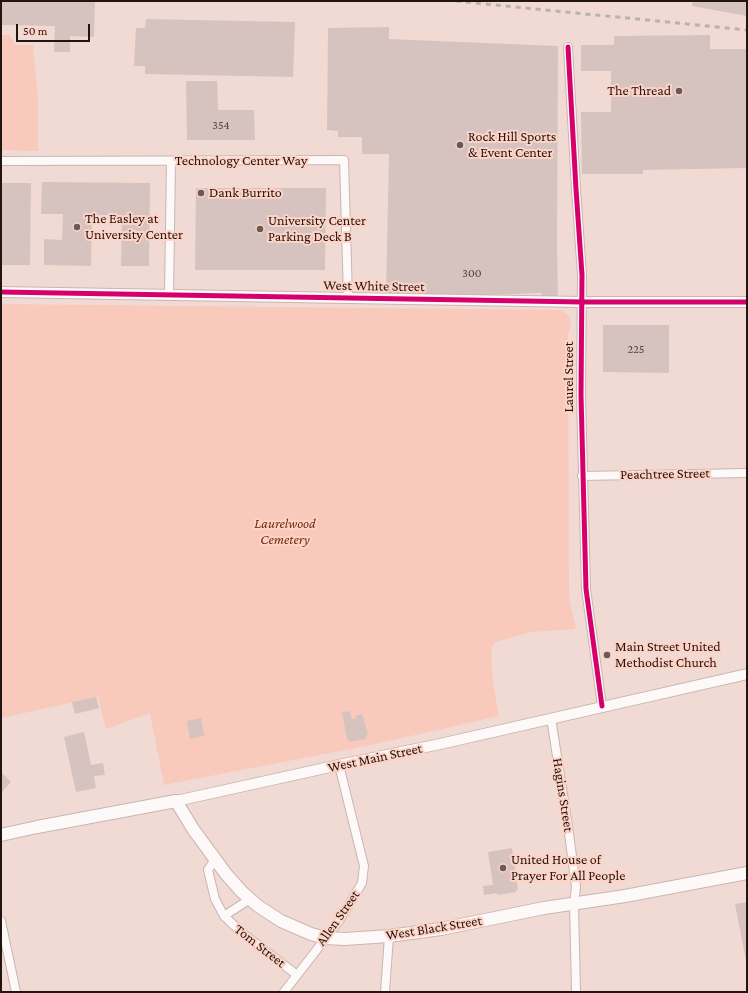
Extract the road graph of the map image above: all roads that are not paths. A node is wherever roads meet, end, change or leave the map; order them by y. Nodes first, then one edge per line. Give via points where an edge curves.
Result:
1 (568, 47) dead end
2 (1, 161) edge
3 (171, 161) junction
4 (1, 292) edge
5 (169, 294) junction
6 (348, 298) junction
7 (582, 302) junction
8 (747, 302) edge
9 (747, 473) edge
10 (582, 476) junction
11 (747, 674) edge
12 (602, 706) junction
13 (551, 718) junction
14 (339, 765) junction
15 (176, 802) junction
16 (1, 835) edge
17 (214, 859) junction
18 (747, 873) edge
19 (250, 899) junction
20 (574, 904) junction
21 (224, 916) junction
22 (1, 920) edge
23 (389, 936) junction
24 (325, 938) junction
25 (297, 975) junction
26 (16, 992) edge
27 (284, 992) edge
28 (385, 992) edge
29 (576, 992) edge

1 - 7 street, Laurel Street
2 - 3 street, Technology Center Way
3 - 5 street
3 - 6 street, Technology Center Way via 344,160
4 - 5 street, West White Street
5 - 6 street, West White Street
6 - 7 street, West White Street
7 - 8 street, West White Street
7 - 10 street, Laurel Street
9 - 10 street, Peachtree Street
10 - 12 street, Laurel Street via 586,588
11 - 12 street, West Main Street
12 - 13 street, West Main Street
13 - 14 street, West Main Street
13 - 20 street, Hagins Street via 576,886
14 - 15 street, West Main Street
14 - 24 street, Allen Street via 364,866 362,883 340,921
15 - 16 main road, West Main Street
15 - 17 main road, West Black Street
17 - 19 main road, West Black Street
17 - 21 street, Tom Street via 208,870 214,899
18 - 20 main road, West Black Street
19 - 21 street, Tom Street
19 - 24 main road, West Black Street via 281,921
20 - 23 main road, West Black Street
20 - 29 street, Hagins Street
21 - 25 street, Tom Street
22 - 26 street
23 - 24 main road, West Black Street via 345,940
23 - 28 street
24 - 25 street, Allen Street
25 - 27 street, Allen Street

